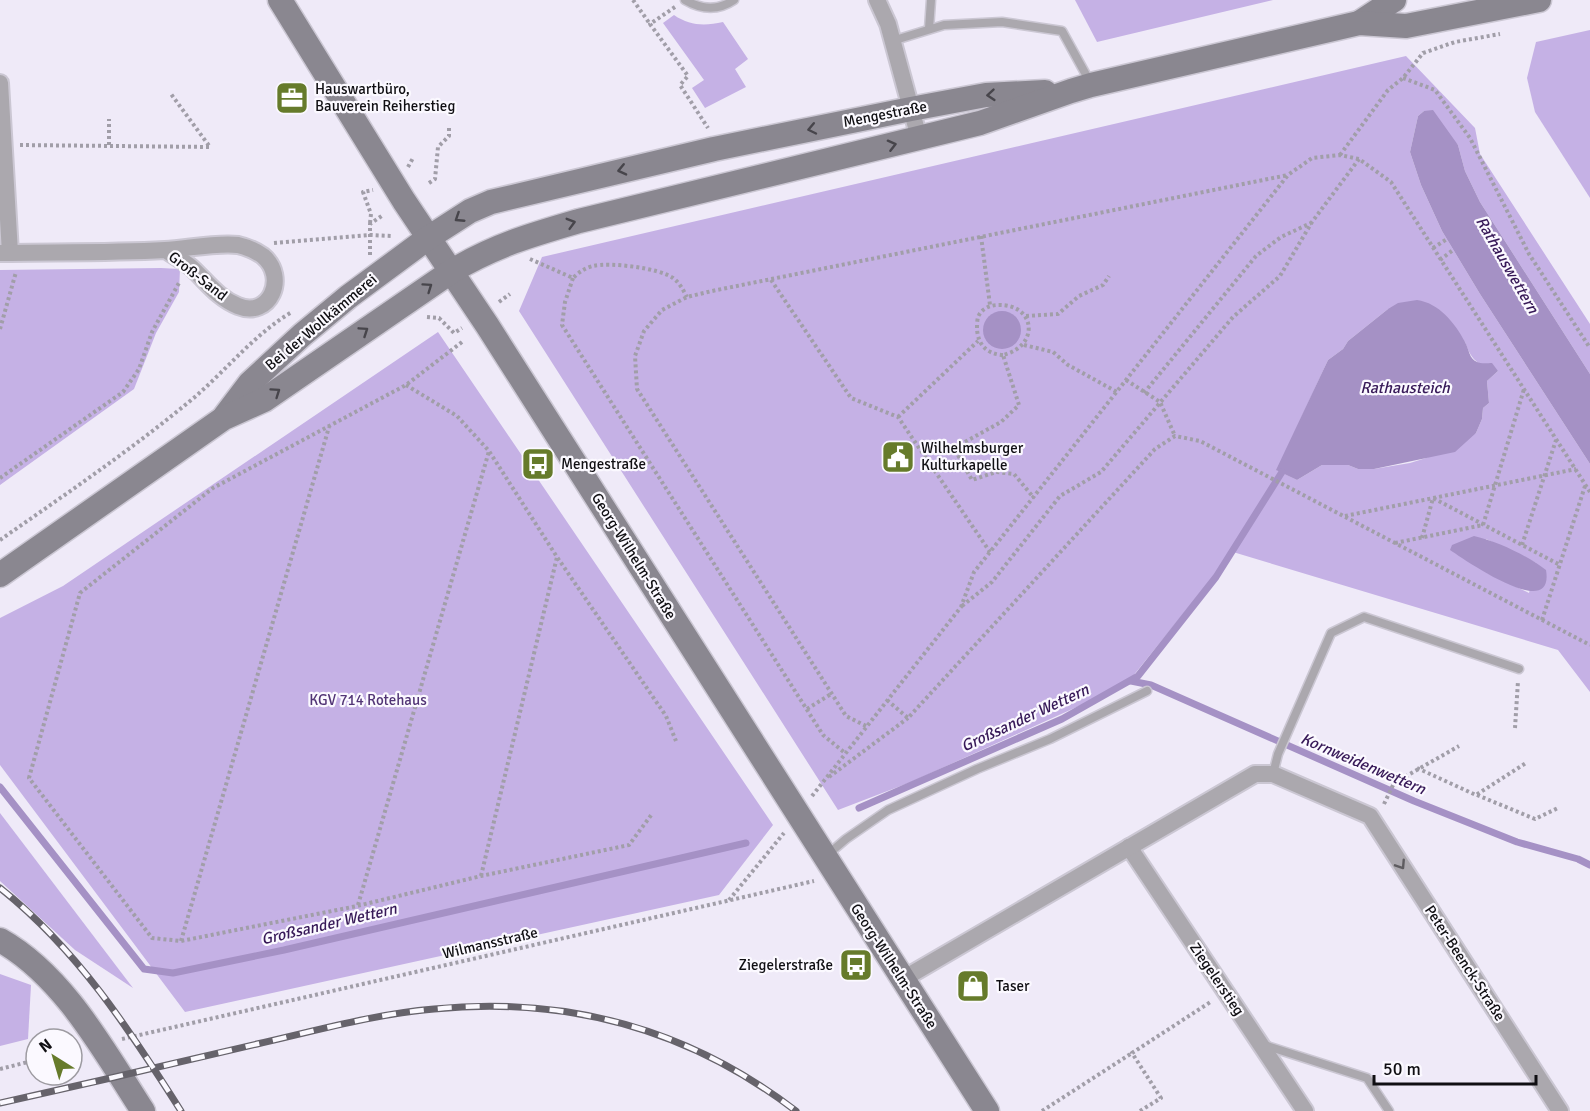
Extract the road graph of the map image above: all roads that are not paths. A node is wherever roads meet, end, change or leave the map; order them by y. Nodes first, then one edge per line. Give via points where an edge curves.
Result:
1 (280, 0) edge
2 (685, 0) edge
3 (734, 0) edge
4 (877, 0) edge
5 (931, 0) edge
6 (1394, 0) edge
7 (1539, 0) edge
8 (1359, 23) junction
9 (928, 29) junction
10 (892, 41) junction
11 (0, 83) edge
12 (1081, 88) junction
13 (911, 109) junction
14 (919, 138) junction
15 (428, 238) junction
16 (165, 250) junction
17 (10, 253) edge
18 (452, 271) junction
19 (224, 418) junction
20 (0, 575) edge
21 (1519, 669) road end
22 (1147, 691) dead end
23 (1273, 774) junction
24 (1129, 847) junction
25 (831, 867) junction
26 (0, 940) edge
27 (903, 979) junction
28 (1260, 1044) junction
29 (143, 1111) edge
30 (987, 1111) edge
31 (1305, 1111) edge
32 (1389, 1111) edge
33 (1560, 1111) edge

1 - 15 main road, Georg-Wilhelm-Straße
2 - 3 lane via 711,9
4 - 10 street
5 - 9 lane
6 - 8 main road, Mengestraße
7 - 8 main road, Mengestraße via 1406,26
8 - 12 main road, Mengestraße
9 - 10 lane
9 - 12 lane via 1002,22 1062,31
10 - 13 street
11 - 17 street
12 -> 13 main road, Mengestraße via 986,95
12 - 14 main road, Mengestraße via 980,123
13 - 14 street
13 -> 15 main road, Mengestraße via 714,149 491,202
18 -> 14 main road, Mengestraße via 515,239
15 - 18 main road, Georg-Wilhelm-Straße
15 - 19 main road, Bei der Wollkämmerei via 302,335 250,383
16 - 16 street, Groß-Sand via 232,244 247,248 266,260 276,282 267,302 247,309 223,298 191,267
16 - 17 street, Groß-Sand
19 -> 18 main road, Bei der Wollkämmerei via 264,400
18 - 25 main road, Georg-Wilhelm-Straße
19 - 20 main road, Bei der Wollkämmerei
21 - 23 lane via 1364,617 1331,633 1286,733
22 - 25 lane via 1050,739 888,810 846,839
23 - 24 street via 1255,774
23 -> 33 street, Peter-Beenck-Straße via 1370,816
24 - 27 street
24 - 28 street, Ziegelerstieg
25 - 27 main road, Georg-Wilhelm-Straße
26 - 29 main road via 52,980
27 - 30 main road, Georg-Wilhelm-Straße
28 - 31 street, Ziegelerstieg
28 - 32 lane via 1367,1077

